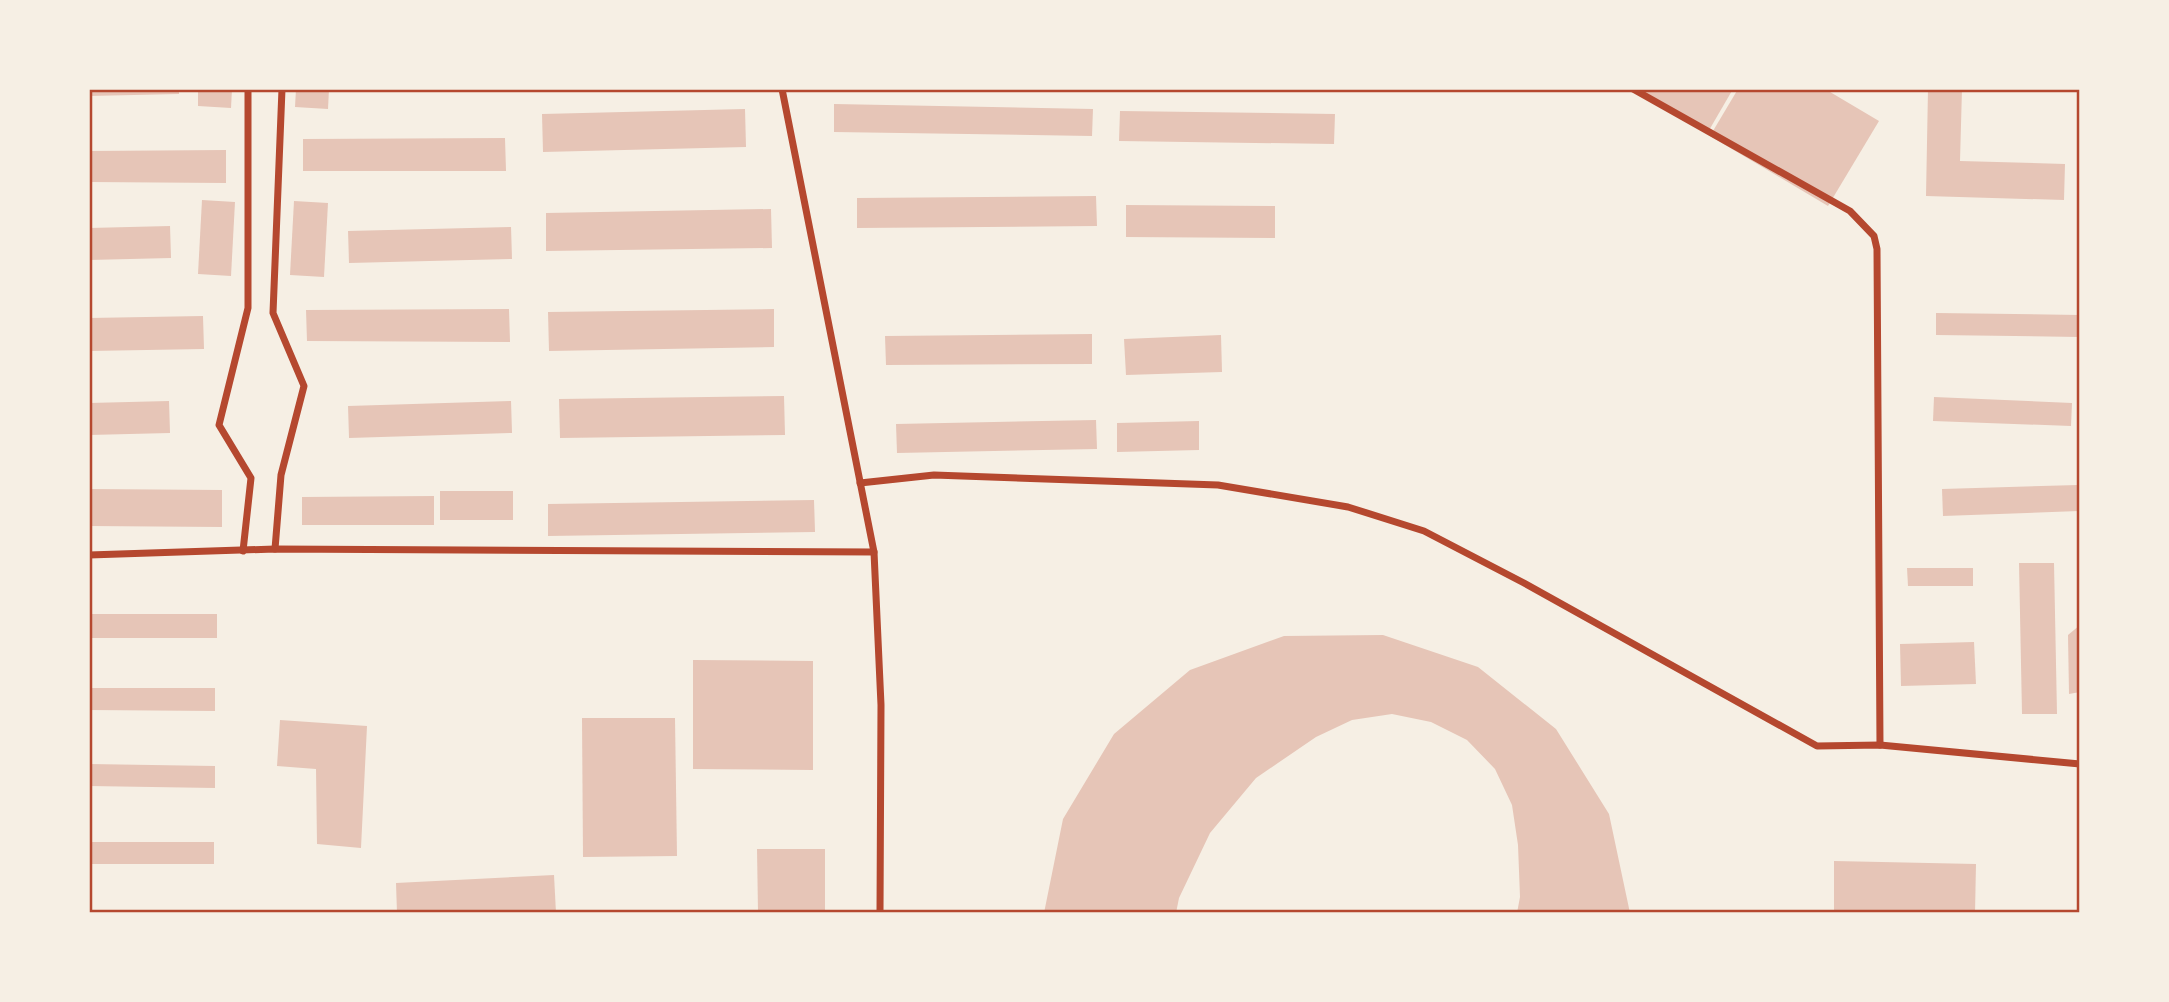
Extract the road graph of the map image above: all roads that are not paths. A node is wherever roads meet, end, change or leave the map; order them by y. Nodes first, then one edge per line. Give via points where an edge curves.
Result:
1 (248, 89) edge
2 (282, 89) edge
3 (782, 89) edge
4 (1633, 89) edge
5 (860, 483) junction
6 (275, 549) junction
7 (243, 551) junction
8 (874, 552) junction
9 (89, 555) edge
10 (1880, 745) junction
11 (2080, 764) edge
12 (880, 913) edge

1 - 7 street via 248,308 219,425 251,478
2 - 6 street via 274,313 304,386 281,475
3 - 5 street
4 - 10 street via 1850,211 1874,236
5 - 8 street
5 - 10 street via 934,475 1218,485 1348,507 1424,531 1818,746
6 - 7 street
6 - 8 street
7 - 9 street
8 - 12 street via 881,705
10 - 11 street

